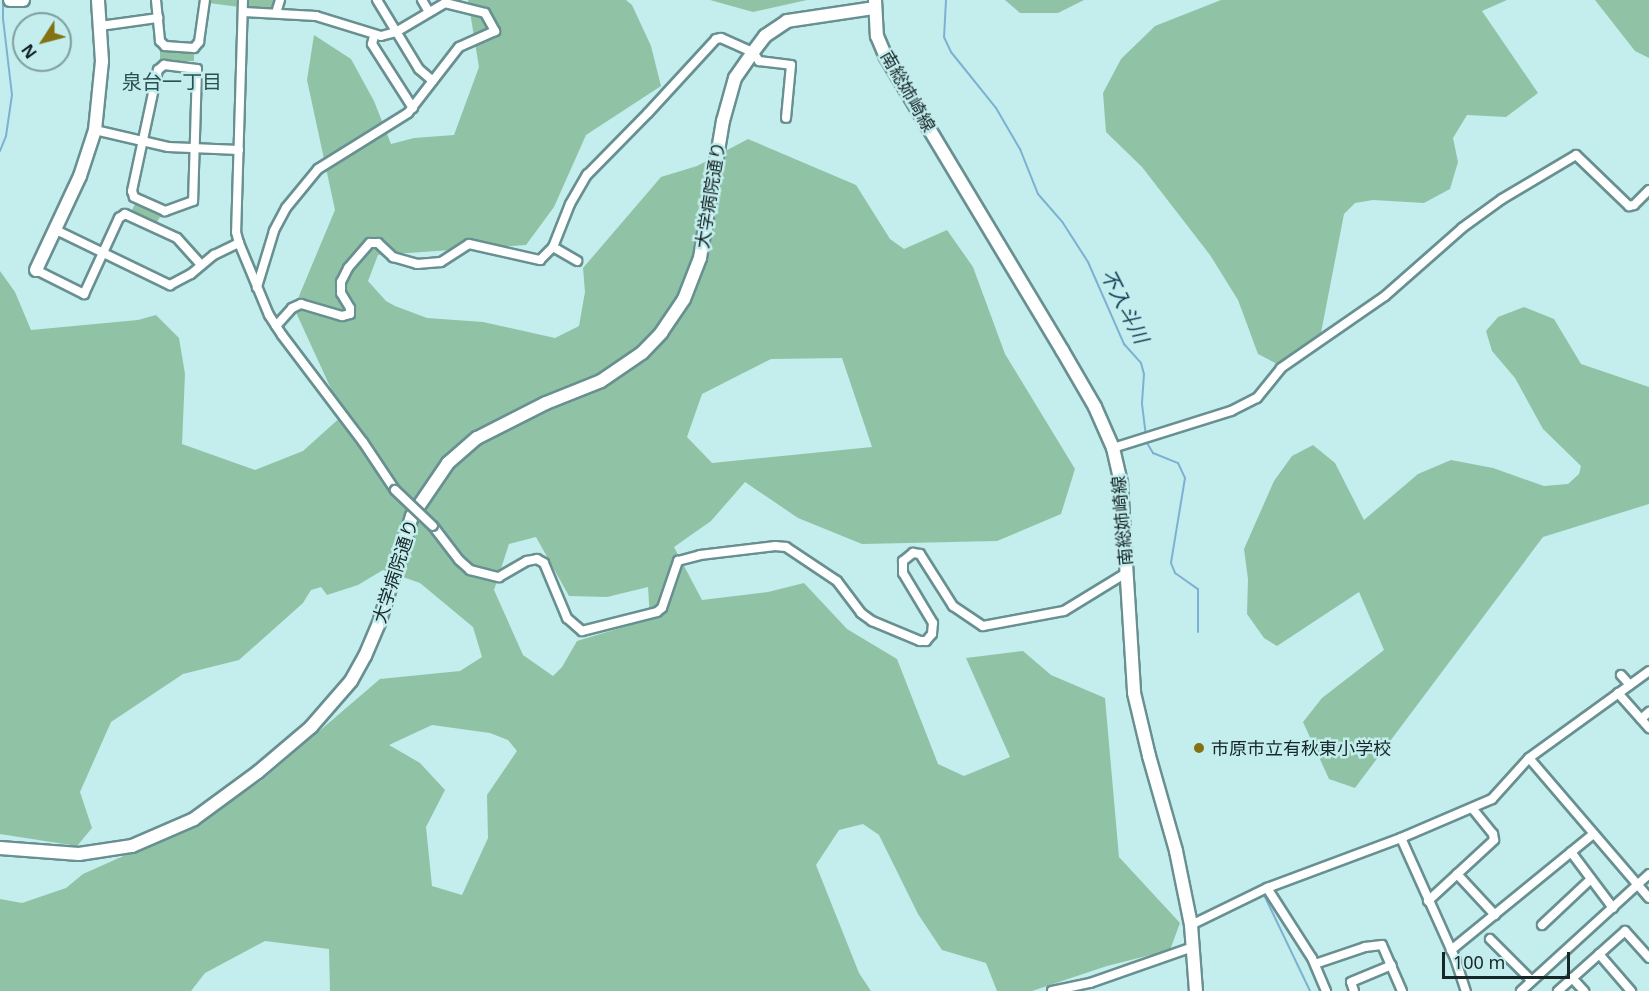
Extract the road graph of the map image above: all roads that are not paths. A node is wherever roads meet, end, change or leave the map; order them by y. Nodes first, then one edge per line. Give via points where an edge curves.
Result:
1 (10, 0) edge
2 (23, 0) edge
3 (98, 0) edge
4 (156, 0) edge
5 (205, 0) edge
6 (243, 0) edge
7 (280, 0) edge
8 (377, 0) edge
9 (422, 0) edge
10 (875, 4) edge
11 (244, 12) junction
12 (429, 12) junction
13 (276, 13) junction
14 (158, 18) junction
15 (100, 26) junction
16 (396, 32) junction
17 (374, 36) junction
18 (753, 52) junction
19 (434, 81) junction
20 (413, 108) junction
21 (786, 118) dead end
22 (94, 130) junction
23 (143, 142) junction
24 (195, 149) junction
25 (239, 150) junction
26 (1649, 190) edge
27 (56, 230) junction
28 (239, 243) junction
29 (553, 247) junction
30 (103, 253) junction
31 (577, 261) dead end
32 (201, 265) junction
33 (36, 270) joint
34 (257, 287) junction
35 (276, 326) junction
36 (1113, 448) junction
37 (1126, 573) junction
38 (1649, 671) edge
39 (1621, 675) dead end
40 (1630, 685) junction
41 (1618, 693) junction
42 (1649, 712) edge
43 (1641, 719) junction
44 (1649, 728) edge
45 (1529, 758) junction
46 (1472, 808) junction
47 (1593, 834) junction
48 (1401, 838) junction
49 (0, 848) edge
50 (1571, 852) junction
51 (1457, 874) junction
52 (1649, 874) edge
53 (1591, 879) junction
54 (1637, 885) junction
55 (1267, 888) junction
56 (1649, 898) edge
57 (1428, 901) junction
58 (1613, 908) junction
59 (1495, 915) junction
60 (1191, 925) junction
61 (1542, 925) dead end
62 (1490, 939) dead end
63 (1193, 946) junction
64 (1451, 950) junction
65 (1599, 954) junction
66 (1649, 958) edge
67 (1315, 964) junction
68 (1392, 965) junction
69 (1572, 978) junction
70 (1532, 981) junction
71 (1052, 991) edge
72 (1196, 991) edge
73 (1326, 991) edge
74 (1354, 991) edge
75 (1402, 991) edge
76 (1466, 991) edge
77 (1521, 991) edge
78 (1558, 991) edge
79 (1584, 991) edge
80 (1631, 991) edge

1 - 2 street
3 - 15 street
4 - 14 street
5 - 14 street via 199,42 194,48 165,46 160,41
6 - 11 street
7 - 13 street
8 - 16 street
9 - 12 street
10 - 18 street, 大学病院通り via 787,21 765,36
10 - 36 street, 南総姉崎線 via 877,36 886,57 1095,407
11 - 13 street
11 - 25 street
12 - 16 street
12 - 19 street via 445,3 485,13 495,31 459,47
13 - 17 street via 327,19
14 - 15 street
15 - 22 street via 102,61
16 - 17 street
16 - 19 street via 419,69
17 - 20 street via 372,44
18 - 21 street via 759,61 791,65
18 - 29 street via 721,38 711,42 587,175
18 - 49 street, 大学病院通り via 735,78 723,121 700,258 684,299 642,353 601,381 477,438 448,463 412,516 365,656 332,706 258,772 194,819 164,833 132,846 79,854
19 - 20 street
20 - 34 street via 312,175 274,231
22 - 23 street
22 - 27 street via 80,176
23 - 24 street
23 - 24 street via 132,191 134,197 165,211 193,201
23 - 24 street via 158,69 164,65 193,67 197,69
24 - 25 street
25 - 28 street
26 - 36 street via 1629,206 1576,155 1462,228 1385,296 1281,368 1257,398 1231,411
27 - 30 street
27 - 33 street
28 - 32 street
28 - 34 street
29 - 31 street
29 - 35 street via 540,260 469,244 449,259 428,264 393,257 378,243 370,243 341,282 340,293 350,314 342,316 301,304 291,308
30 - 32 street via 170,285
30 - 32 street via 125,214 177,238
30 - 33 street via 84,294
34 - 35 street
35 - 37 street, bridge via 395,490 433,526 459,560 470,570 499,577 527,561 537,559 544,563 567,618 582,631 657,612 662,608 678,561 775,546 786,547 837,581 861,613 872,621 920,641 926,641 932,634 933,623 903,573 903,561 913,553 920,554 953,606 983,626 1064,611
36 - 37 street, 南総姉崎線 via 1121,484
37 - 60 street, 南総姉崎線 via 1134,693 1176,851
38 - 40 street
39 - 40 street
40 - 41 street
41 - 43 street
41 - 45 street
42 - 43 street
43 - 44 street
45 - 46 street via 1492,799
45 - 47 street
46 - 48 street
46 - 51 street via 1495,837
47 - 50 street
47 - 54 street
48 - 55 street
48 - 57 street
50 - 53 street
50 - 59 street
51 - 57 street
51 - 59 street
52 - 54 street
53 - 58 street
53 - 61 street
54 - 56 street
54 - 58 street
55 - 60 street
55 - 67 street
57 - 64 street
58 - 70 street
59 - 64 street
60 - 63 street, 南総姉崎線
62 - 70 street
63 - 71 street via 1090,983
63 - 72 street, 南総姉崎線
64 - 76 street
65 - 66 street via 1625,931
65 - 69 street
65 - 80 street
67 - 68 street via 1365,946 1383,945
67 - 73 street
68 - 74 street via 1351,982
68 - 75 street
69 - 78 street
69 - 79 street
70 - 77 street

